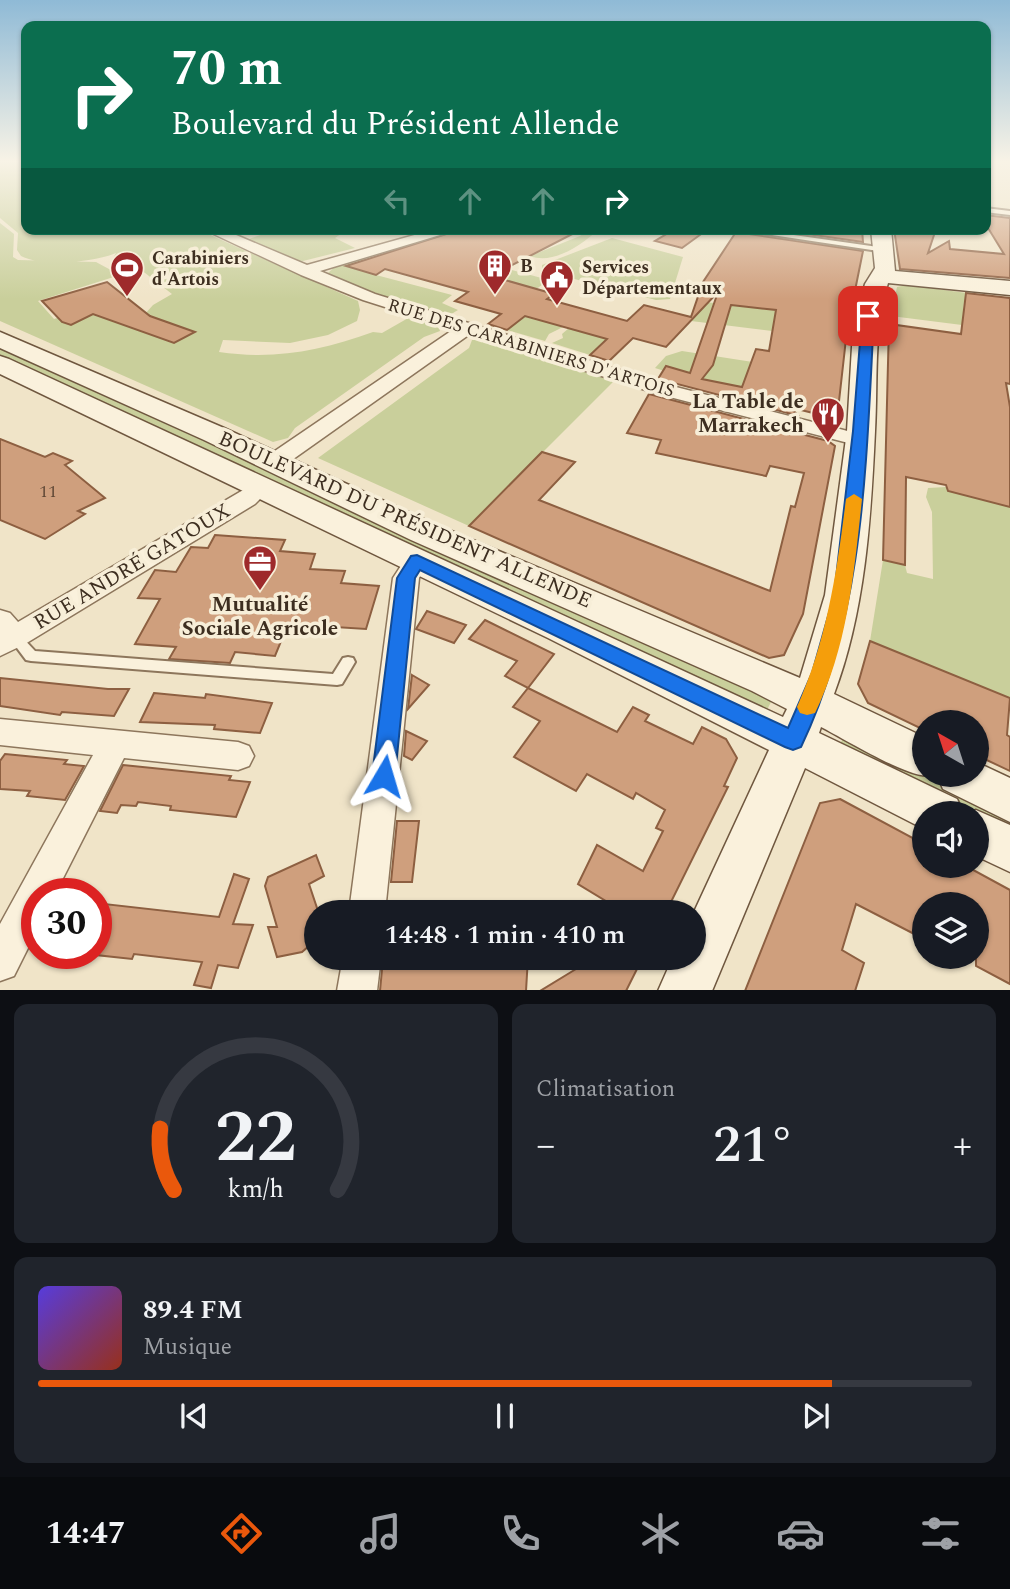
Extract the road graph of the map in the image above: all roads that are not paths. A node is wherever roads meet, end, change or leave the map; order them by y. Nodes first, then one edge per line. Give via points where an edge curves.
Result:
1 (991, 211) edge
2 (1010, 213) edge
3 (223, 235) edge
4 (430, 235) edge
5 (762, 235) edge
6 (882, 235) edge
7 (884, 263) junction
8 (306, 272) junction
9 (1010, 288) edge
10 (467, 328) junction
11 (0, 339) edge
12 (0, 364) edge
13 (860, 440) junction
14 (268, 474) junction
15 (417, 561) junction
16 (5, 634) edge
17 (348, 662) dead end
18 (810, 701) junction
19 (0, 732) edge
20 (793, 741) junction
21 (115, 744) junction
22 (912, 752) edge
23 (238, 756) dead end
24 (984, 800) edge
25 (915, 801) edge
26 (1010, 849) edge
27 (368, 900) edge
28 (0, 961) edge
29 (360, 970) edge
30 (357, 990) edge
31 (685, 990) edge

1 - 2 lane
3 - 8 street, RUE DES CARABINIERS D'ARTOIS
4 - 8 street via 323,263
5 - 7 lane
6 - 7 main road
7 - 9 main road
7 - 13 main road via 865,330
8 - 10 street, RUE DES CARABINIERS D'ARTOIS
10 - 13 street, RUE DES CARABINIERS D'ARTOIS via 665,390
10 - 14 street, RUE ANDRÉ GATOUX
11 - 14 main road, BOULEVARD DU PRÉSIDENT ALLENDE
12 - 14 main road, BOULEVARD DU PRÉSIDENT ALLENDE
13 - 18 main road via 843,595
14 - 15 main road, BOULEVARD DU PRÉSIDENT ALLENDE
14 - 16 street, RUE ANDRÉ GATOUX via 247,499
14 - 18 main road, BOULEVARD DU PRÉSIDENT ALLENDE via 423,532
15 - 20 main road, BOULEVARD DU PRÉSIDENT ALLENDE
15 - 27 street via 406,578
16 - 17 lane via 31,656 337,680
18 - 20 main road
18 - 22 main road, BOULEVARD DU PRÉSIDENT ALLENDE
19 - 21 street
20 - 25 main road, BOULEVARD DU PRÉSIDENT ALLENDE
20 - 31 main road
21 - 23 street
21 - 28 street
24 - 26 main road
29 - 30 street

